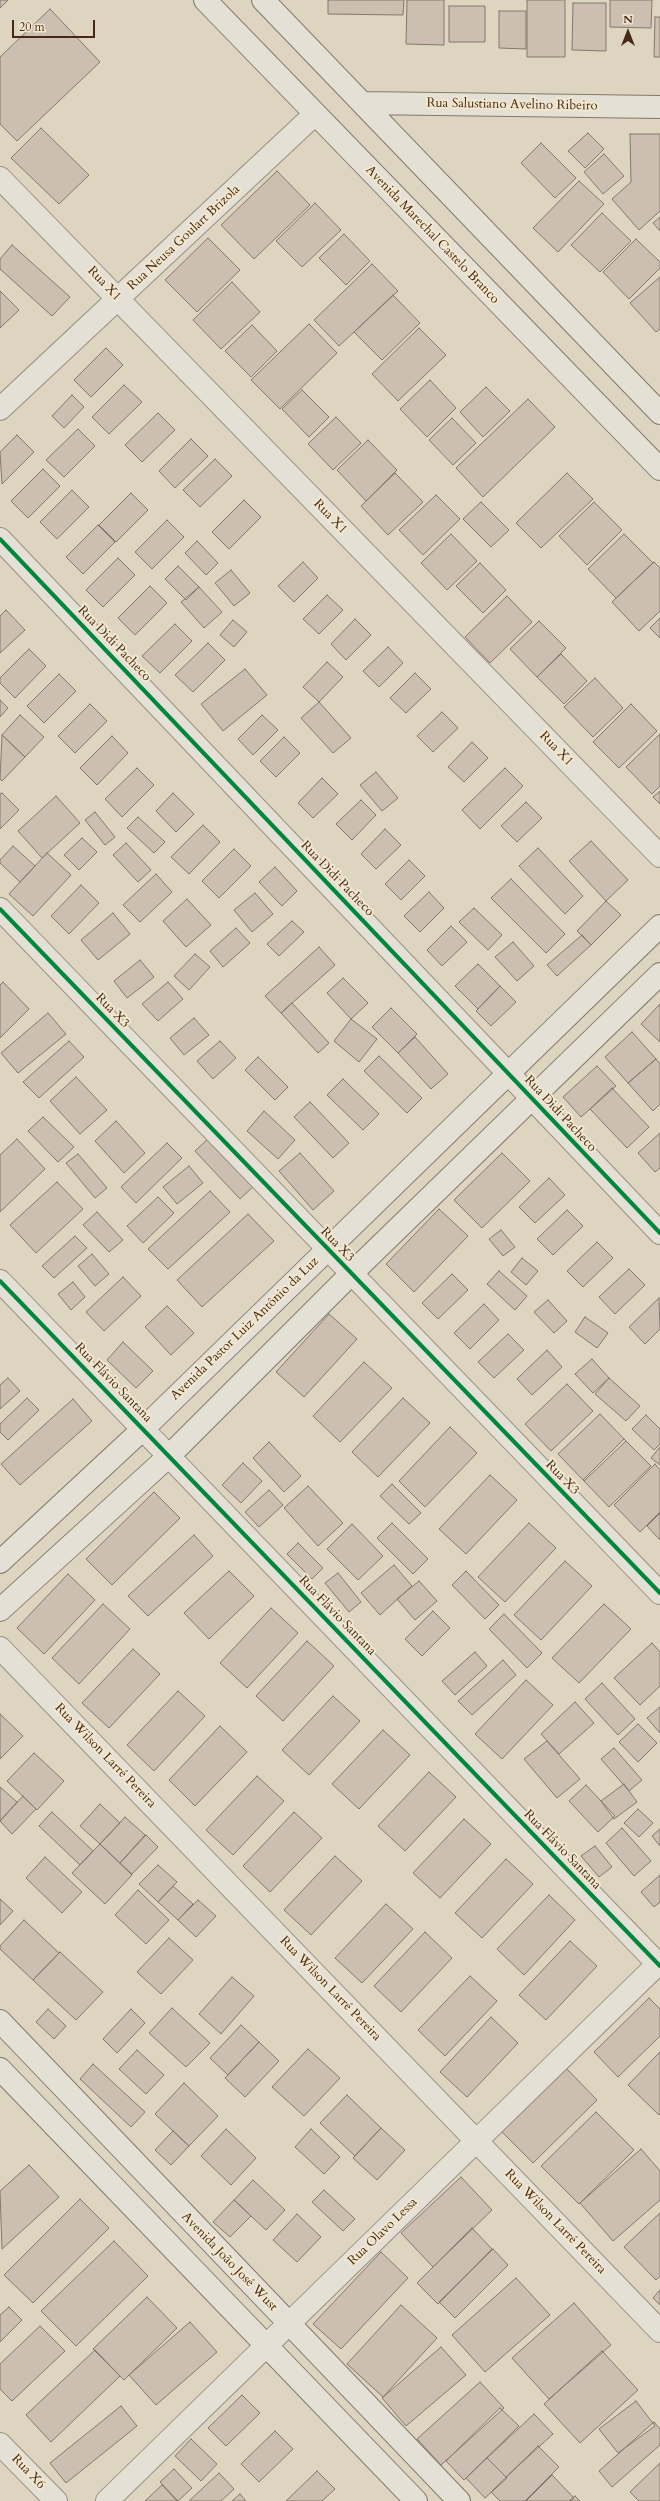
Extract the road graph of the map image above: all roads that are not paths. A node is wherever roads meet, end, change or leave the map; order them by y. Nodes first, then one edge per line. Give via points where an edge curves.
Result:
1 (204, 0) edge
2 (262, 0) edge
3 (364, 103) junction
4 (660, 107) edge
5 (314, 115) junction
6 (0, 178) edge
7 (118, 299) junction
8 (0, 409) edge
9 (660, 414) edge
10 (660, 469) edge
11 (0, 539) edge
12 (660, 856) edge
13 (0, 909) edge
14 (660, 926) edge
15 (660, 974) edge
16 (509, 1073) junction
17 (530, 1099) junction
18 (660, 1233) edge
19 (327, 1249) junction
20 (351, 1274) junction
21 (0, 1281) edge
22 (143, 1429) junction
23 (169, 1456) junction
24 (0, 1562) edge
25 (660, 1594) edge
26 (0, 1610) edge
27 (0, 1648) edge
28 (659, 1964) edge
29 (0, 2021) edge
30 (0, 2068) edge
31 (476, 2141) junction
32 (288, 2325) junction
33 (660, 2330) edge
34 (267, 2347) junction
35 (0, 2444) edge
36 (56, 2501) edge
37 (107, 2501) edge
38 (416, 2501) edge
39 (459, 2501) edge

1 - 5 street, Avenida Marechal Castelo Branco
2 - 3 street
3 - 4 street, Rua Salustiano Avelino Ribeiro
3 - 9 street
5 - 7 street, Rua Neusa Goulart Brizola
5 - 10 street, Avenida Marechal Castelo Branco
6 - 7 street, Rua X1
7 - 8 street, Rua Neusa Goulart Brizola
7 - 12 street, Rua X1
11 - 16 street, Rua Didi Pacheco
13 - 19 street, Rua X3
14 - 16 street, Avenida Pastor Luiz Antônio da Luz
15 - 17 street
16 - 17 street, Rua Didi Pacheco
16 - 19 street, Avenida Pastor Luiz Antônio da Luz
17 - 18 street, Rua Didi Pacheco
17 - 20 street
19 - 20 street, Rua X3
19 - 22 street, Avenida Pastor Luiz Antônio da Luz
20 - 23 street
20 - 25 street, Rua X3
21 - 22 street, Rua Flávio Santana
22 - 23 street, Rua Flávio Santana
22 - 24 street, Avenida Pastor Luiz Antônio da Luz
23 - 26 street
23 - 28 street, Rua Flávio Santana
27 - 31 street, Rua Wilson Larré Pereira
28 - 31 street, Rua Olavo Lessa
29 - 32 street, Avenida João José Wust
30 - 34 street
31 - 32 street, Rua Olavo Lessa
31 - 33 street, Rua Wilson Larré Pereira
32 - 34 street, Rua Olavo Lessa
32 - 39 street, Avenida João José Wust
34 - 37 street, Rua Olavo Lessa
34 - 38 street
35 - 36 street, Rua X6

